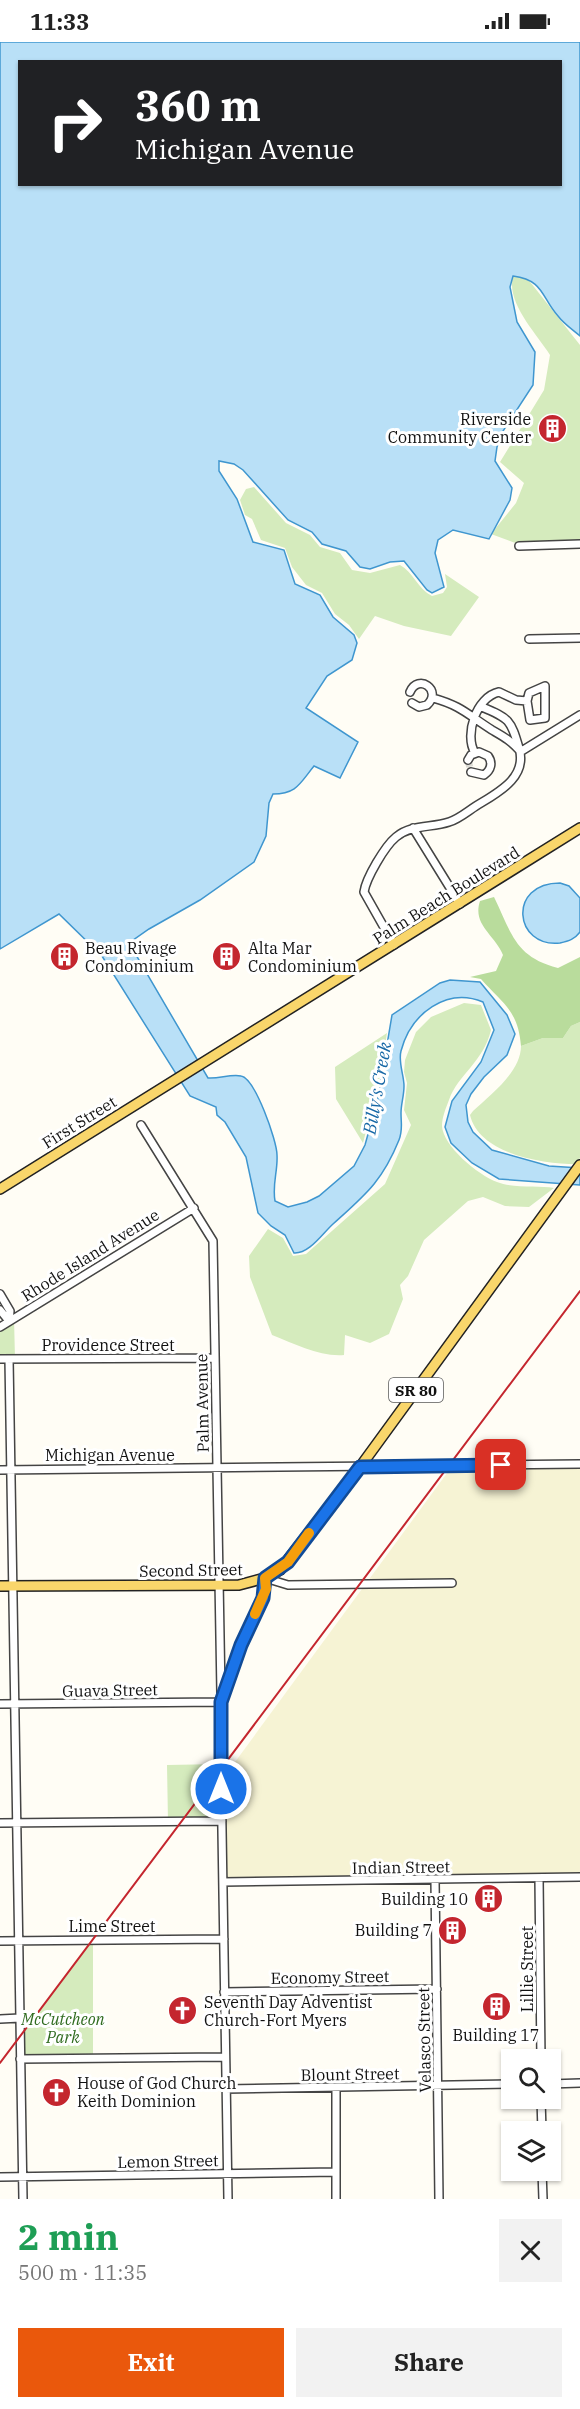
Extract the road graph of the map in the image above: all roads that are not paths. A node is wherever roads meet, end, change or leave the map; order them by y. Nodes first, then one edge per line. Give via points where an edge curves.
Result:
1 (580, 544) edge
2 (519, 546) dead end
3 (580, 638) edge
4 (529, 639) dead end
5 (410, 692) dead end
6 (433, 698) junction
7 (527, 701) junction
8 (412, 703) dead end
9 (482, 707) junction
10 (580, 715) edge
11 (476, 717) junction
12 (520, 752) junction
13 (475, 753) junction
14 (468, 760) dead end
15 (471, 772) dead end
16 (413, 828) junction
17 (580, 828) edge
18 (580, 833) edge
19 (565, 839) junction
20 (460, 904) junction
21 (394, 945) junction
22 (174, 1080) joint
23 (141, 1125) dead end
24 (580, 1165) edge
25 (0, 1189) edge
26 (194, 1208) junction
27 (0, 1294) edge
28 (0, 1310) edge
29 (9, 1321) junction
30 (0, 1327) edge
31 (215, 1358) junction
32 (0, 1359) edge
33 (9, 1359) junction
34 (580, 1464) edge
35 (360, 1467) junction
36 (216, 1468) junction
37 (0, 1470) edge
38 (11, 1470) junction
39 (265, 1578) junction
40 (452, 1583) dead end
41 (0, 1586) edge
42 (13, 1586) junction
43 (218, 1586) junction
44 (221, 1702) junction
45 (0, 1704) edge
46 (15, 1704) junction
47 (222, 1821) junction
48 (16, 1822) junction
49 (0, 1823) edge
50 (580, 1877) edge
51 (539, 1878) junction
52 (435, 1880) junction
53 (223, 1882) junction
54 (224, 1939) junction
55 (19, 1940) junction
56 (0, 1941) edge
57 (437, 1989) junction
58 (224, 1992) junction
59 (20, 2018) junction
60 (0, 2019) edge
61 (541, 2049) edge
62 (224, 2057) junction
63 (20, 2059) junction
64 (580, 2083) edge
65 (501, 2084) edge
66 (561, 2084) edge
67 (438, 2086) junction
68 (336, 2088) junction
69 (225, 2089) junction
70 (336, 2172) junction
71 (228, 2173) junction
72 (0, 2177) edge
73 (23, 2177) junction
74 (542, 2181) edge
75 (23, 2199) edge
76 (228, 2199) edge
77 (336, 2199) edge
78 (439, 2199) edge
79 (543, 2199) edge

1 - 2 street
3 - 4 street
5 - 6 street via 416,684 424,683 431,688
6 - 8 street via 423,707
6 - 11 street
7 - 7 street via 530,720 545,718 545,686 529,693
7 - 9 street via 499,692
9 - 11 street
9 - 12 street via 505,716 511,723
10 - 12 street
11 - 12 street via 508,737
11 - 13 street via 469,736
12 - 16 street via 519,768 507,786 452,821
13 - 14 street
13 - 15 street via 488,756 491,766 484,775
16 - 20 street
16 - 21 street via 394,839 370,874 364,892
17 - 19 main road, Palm Beach Boulevard
18 - 19 main road
19 - 20 main road, Palm Beach Boulevard
20 - 21 main road, Palm Beach Boulevard
21 - 22 main road, Palm Beach Boulevard
22 - 25 main road, First Street
23 - 26 street, Palm Avenue
24 - 35 main road, SR 80
26 - 29 street, Rhode Island Avenue
26 - 31 street, Palm Avenue via 213,1241
27 - 29 street via 10,1311
28 - 29 street
29 - 30 street, Rhode Island Avenue
31 - 33 street, Providence Street
31 - 36 street, Palm Avenue
32 - 33 street, Providence Street
33 - 38 street
34 - 35 street, Michigan Avenue
35 - 36 street, Michigan Avenue
35 - 39 main road, SR 80 via 288,1562
36 - 38 street, Michigan Avenue
36 - 43 street, Palm Avenue
37 - 38 street, Michigan Avenue
38 - 42 street
39 - 40 street, Second Street via 288,1585
39 - 43 main road, Second Street / SR 80 via 250,1584
39 - 44 street via 263,1598
41 - 42 main road, Second Street / SR 80
42 - 43 main road, Second Street / SR 80
42 - 46 street
43 - 44 street, Palm Avenue
44 - 46 street, Guava Street
44 - 47 street, Palm Avenue
45 - 46 street, Guava Street
46 - 48 street
47 - 48 street
47 - 53 street, Palm Avenue
48 - 49 street
48 - 55 street
50 - 51 street, Indian Street
51 - 52 street, Indian Street
51 - 61 street, Lillie Street
52 - 53 street, Indian Street
52 - 57 street, Velasco Street
53 - 54 street, Palm Avenue
54 - 55 street, Lime Street
54 - 58 street, Palm Avenue
55 - 56 street, Lime Street
55 - 59 street
57 - 58 street, Economy Street
57 - 67 street, Velasco Street
58 - 62 street, Palm Avenue
59 - 60 street
59 - 63 street
62 - 63 street
62 - 69 street, Palm Avenue
63 - 73 street
64 - 66 street
65 - 67 street, Blount Street
67 - 68 street, Blount Street
67 - 78 street, Velasco Street
68 - 69 street, Blount Street
68 - 70 street
69 - 71 street, Palm Avenue
70 - 71 street, Lemon Street
70 - 77 street
71 - 73 street, Lemon Street
71 - 76 street, Palm Avenue
72 - 73 street, Lemon Street
73 - 75 street
74 - 79 street

